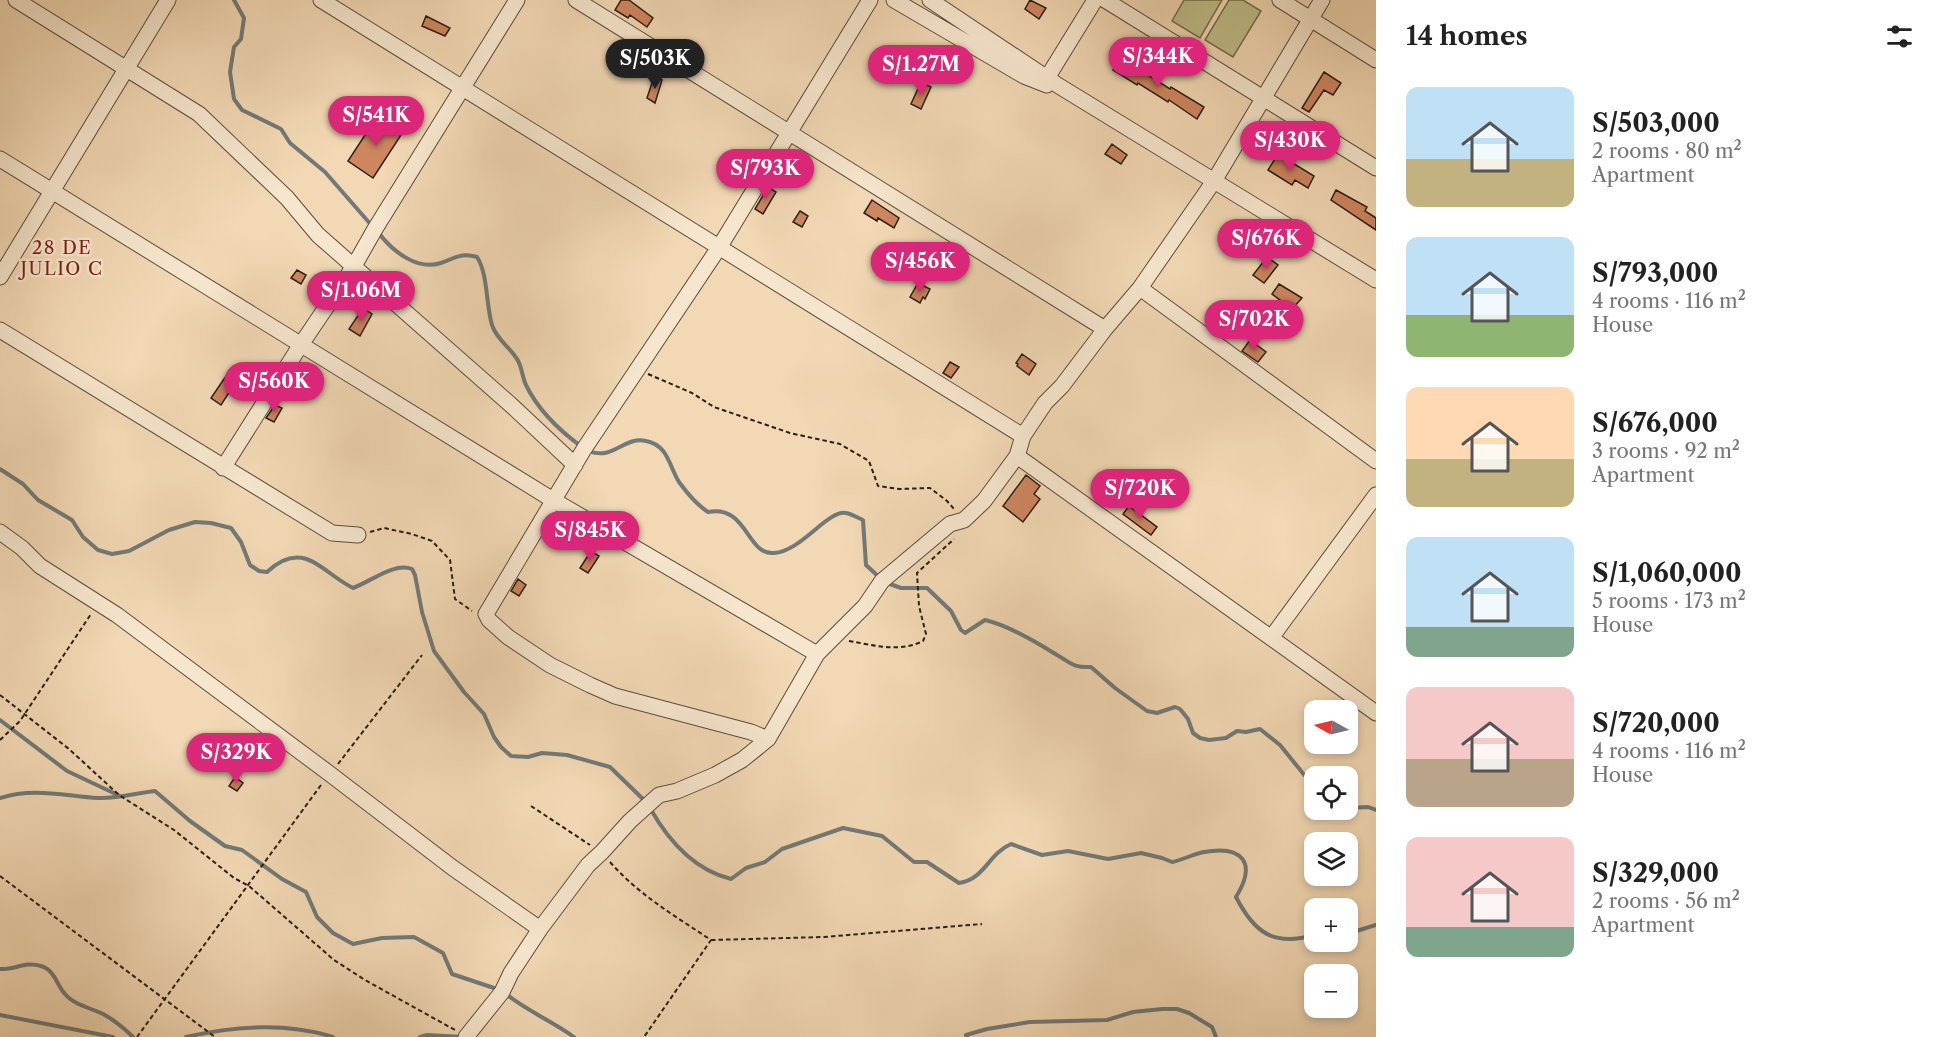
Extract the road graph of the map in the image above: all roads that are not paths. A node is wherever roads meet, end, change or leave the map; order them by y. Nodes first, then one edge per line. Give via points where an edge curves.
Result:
1 (16, 0) edge
2 (168, 0) edge
3 (321, 0) edge
4 (517, 0) edge
5 (576, 0) edge
6 (870, 0) edge
7 (894, 0) edge
8 (930, 0) edge
9 (1095, 0) edge
10 (1105, 0) edge
11 (1280, 0) edge
12 (1322, 0) edge
13 (1310, 19) junction
14 (1376, 60) edge
15 (126, 68) junction
16 (1053, 82) junction
17 (462, 89) junction
18 (1263, 98) junction
19 (789, 133) junction
20 (0, 159) edge
21 (1376, 168) edge
22 (1214, 181) junction
23 (52, 191) junction
24 (720, 246) junction
25 (354, 266) junction
26 (0, 277) edge
27 (1376, 280) edge
28 (1140, 288) junction
29 (1105, 329) junction
30 (0, 330) edge
31 (300, 346) junction
32 (1023, 436) junction
33 (1017, 456) junction
34 (1376, 461) edge
35 (575, 465) junction
36 (223, 468) junction
37 (1376, 495) edge
38 (553, 500) junction
39 (0, 532) edge
40 (358, 535) road end
41 (1271, 638) junction
42 (818, 654) junction
43 (1376, 713) edge
44 (768, 739) junction
45 (540, 929) junction
46 (466, 1037) edge

1 - 15 street
2 - 15 street
3 - 17 street
4 - 17 street
5 - 19 street
6 - 19 street
7 - 16 street via 1024,76 1040,84
8 - 16 street
9 - 16 street
10 - 18 street
11 - 13 street
12 - 13 street
13 - 14 street
13 - 18 street
15 - 23 street
15 - 25 street via 199,114 287,198 318,235
16 - 22 street
17 - 24 street
17 - 25 street
18 - 21 street
18 - 22 street
19 - 24 street
19 - 29 street
20 - 23 street
22 - 27 street
22 - 28 street
23 - 26 street
23 - 31 street
24 - 32 street
24 - 35 street
25 - 31 street
25 - 35 street
28 - 29 street
28 - 34 street
29 - 32 street
30 - 36 street
31 - 36 street
31 - 38 street
32 - 33 street
33 - 41 street
33 - 42 street via 984,501 882,581 865,606
35 - 38 street
36 - 40 street via 332,533
37 - 41 street
38 - 42 street
38 - 44 street via 486,614 489,620 550,664 615,696
39 - 45 street via 40,566 100,604
41 - 43 street
42 - 44 street
44 - 45 street via 715,775 659,795 588,865
45 - 46 street via 502,992

